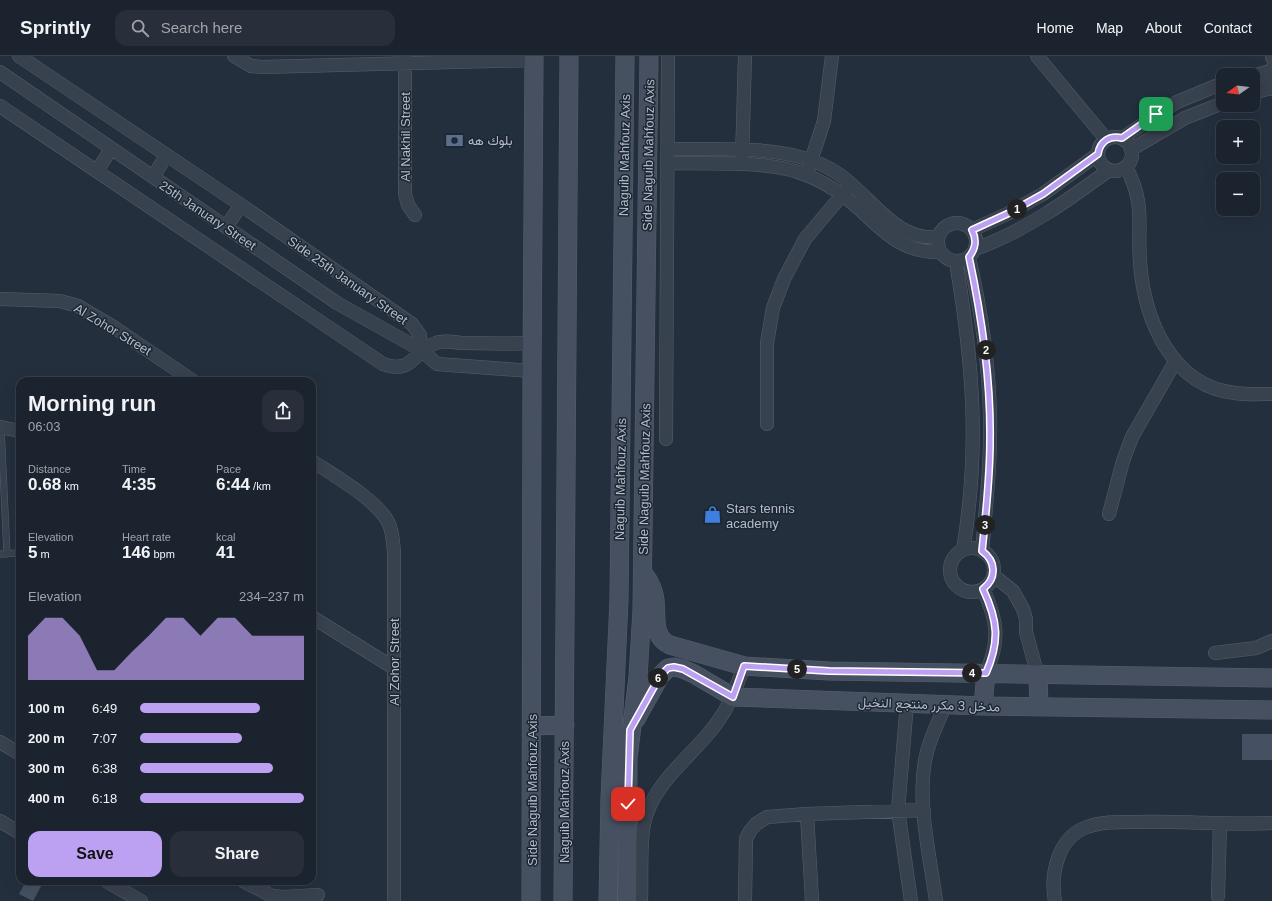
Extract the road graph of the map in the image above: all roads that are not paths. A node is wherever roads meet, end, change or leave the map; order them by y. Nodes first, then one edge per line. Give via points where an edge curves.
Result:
1 (18, 56) edge
2 (234, 56) edge
3 (569, 56) edge
4 (625, 56) edge
5 (649, 56) edge
6 (668, 56) edge
7 (745, 56) edge
8 (832, 56) edge
9 (1037, 56) edge
10 (534, 58) edge
11 (405, 59) edge
12 (1271, 70) edge
13 (0, 72) edge
14 (1260, 74) edge
15 (1216, 85) edge
16 (1271, 88) edge
17 (1260, 91) edge
18 (0, 106) edge
19 (1216, 106) edge
20 (1122, 138) junction
21 (1106, 139) junction
22 (110, 149) junction
23 (668, 149) junction
24 (1132, 149) junction
25 (743, 150) junction
26 (1098, 154) junction
27 (166, 156) junction
28 (812, 160) junction
29 (667, 163) junction
30 (742, 165) junction
31 (1126, 167) junction
32 (1109, 170) junction
33 (97, 171) junction
34 (806, 174) junction
35 (153, 177) junction
36 (852, 183) junction
37 (842, 195) junction
38 (241, 205) junction
39 (415, 215) dead end
40 (226, 227) junction
41 (972, 230) junction
42 (938, 237) junction
43 (940, 252) junction
44 (972, 253) junction
45 (956, 262) junction
46 (0, 299) edge
47 (532, 343) junction
48 (421, 350) junction
49 (1175, 362) junction
50 (532, 371) junction
51 (188, 377) edge
52 (621, 383) junction
53 (646, 384) junction
54 (1272, 394) edge
55 (767, 424) dead end
56 (1, 427) edge
57 (16, 430) edge
58 (666, 439) dead end
59 (316, 464) edge
60 (1109, 514) dead end
61 (964, 550) junction
62 (982, 551) junction
63 (16, 553) edge
64 (0, 554) edge
65 (7, 554) junction
66 (642, 571) junction
67 (993, 575) junction
68 (983, 589) junction
69 (316, 619) edge
70 (1272, 641) edge
71 (1215, 653) dead end
72 (744, 666) junction
73 (394, 668) junction
74 (986, 673) junction
75 (1038, 676) junction
76 (1272, 678) edge
77 (733, 697) junction
78 (907, 704) junction
79 (946, 704) junction
80 (983, 706) junction
81 (1039, 706) junction
82 (1272, 710) edge
83 (565, 725) junction
84 (532, 726) junction
85 (630, 730) junction
86 (0, 742) edge
87 (16, 752) edge
88 (898, 810) junction
89 (924, 810) junction
90 (807, 814) junction
91 (0, 821) edge
92 (1220, 823) junction
93 (1272, 823) edge
94 (16, 831) edge
95 (627, 851) junction
96 (113, 885) edge
97 (251, 885) edge
98 (608, 894) edge
99 (318, 896) dead end
100 (1218, 896) dead end
101 (141, 901) edge
102 (394, 901) edge
103 (531, 901) edge
104 (563, 901) edge
105 (627, 901) edge
106 (641, 901) edge
107 (745, 901) edge
108 (812, 901) edge
109 (911, 901) edge
110 (936, 901) edge
111 (1055, 901) edge

1 - 27 street, Side 25th January Street
2 - 11 street via 251,66 262,67
3 - 83 street, Naguib Mahfouz Axis
4 - 52 street, Naguib Mahfouz Axis
5 - 53 street, Side Naguib Mahfouz Axis
6 - 23 street
7 - 25 street
8 - 28 street via 824,121
9 - 21 street
10 - 11 street
10 - 47 street, Side Naguib Mahfouz Axis
11 - 39 street, Al Nakhil Street via 405,194 408,205
12 - 14 street
12 - 16 street via 1268,80
13 - 22 street, 25th January Street
15 - 20 street via 1177,102
16 - 17 street
18 - 33 street
19 - 24 street via 1185,118
20 - 21 street
20 - 24 street
21 - 26 street
22 - 33 street
22 - 35 street, 25th January Street
23 - 25 street
23 - 29 street
24 - 31 street via 1131,162
25 - 28 street
25 - 30 street
26 - 32 street via 1099,161
26 - 41 street via 1043,194
27 - 35 street
27 - 38 street, Side 25th January Street
28 - 34 street
28 - 36 street
29 - 30 street
29 - 58 street
30 - 34 street
31 - 32 street via 1116,171
31 - 49 street via 1137,192 1140,207 1140,261 1148,308 1155,328
32 - 44 street via 1046,215
33 - 48 street via 389,367 411,364
34 - 37 street
35 - 40 street, 25th January Street
36 - 37 street
36 - 42 street via 897,227 918,236
37 - 43 street via 899,243 918,251
37 - 55 street via 805,239 784,279 773,308 767,343
38 - 40 street
38 - 48 street, Side 25th January Street via 412,324 420,335
40 - 48 street, 25th January Street via 337,302
41 - 42 street via 964,224 956,223 945,228
41 - 44 street via 976,242
42 - 43 street
43 - 45 street
44 - 45 street
44 - 62 street via 989,390 989,478
45 - 61 street via 973,392 972,486
46 - 51 street, Al Zohor Street via 60,301 78,306
47 - 48 street via 438,342
47 - 50 street, Side Naguib Mahfouz Axis
48 - 50 street, 25th January Street via 430,360 444,366
49 - 54 street via 1192,376 1216,388 1235,394
49 - 60 street via 1132,437
50 - 84 street, Side Naguib Mahfouz Axis
52 - 53 street
52 - 98 street, Naguib Mahfouz Axis via 619,600
53 - 66 street, Side Naguib Mahfouz Axis
56 - 57 street
56 - 65 lane
59 - 73 street, Al Zohor Street via 375,505 389,523 394,552
61 - 62 street via 970,548
61 - 68 street via 952,561 951,576 961,589 968,592
62 - 67 street via 992,561
63 - 65 lane
64 - 65 lane
66 - 72 street via 654,592 661,640 670,645
66 - 85 street, Side Naguib Mahfouz Axis via 640,644
67 - 68 street
67 - 75 street via 1013,591 1023,609 1026,632
68 - 74 street via 991,605 997,630 991,662
69 - 73 street
70 - 71 street via 1256,648
72 - 74 street via 829,671
72 - 77 street
73 - 102 street, Al Zohor Street
74 - 75 street
74 - 80 street
75 - 76 street
75 - 81 street
77 - 78 street, مدخل 3 مكرر منتجع النخيل
77 - 85 street, مدخل 3 مكرر منتجع النخيل via 683,669 668,668 657,680
77 - 106 street via 716,724 663,785 647,812 644,825
78 - 79 street, مدخل 3 مكرر منتجع النخيل
78 - 88 street
79 - 80 street, مدخل 3 مكرر منتجع النخيل
79 - 89 street via 927,754 922,788
80 - 81 street, مدخل 3 مكرر منتجع النخيل
81 - 82 street, مدخل 3 مكرر منتجع النخيل
83 - 84 street
83 - 104 street, Naguib Mahfouz Axis
84 - 103 street, Side Naguib Mahfouz Axis
85 - 95 street, Side Naguib Mahfouz Axis
86 - 87 street
88 - 89 street
88 - 90 street
88 - 109 street
89 - 110 street
90 - 107 street via 767,817 750,831 746,839
90 - 108 street
91 - 94 street
92 - 93 street
92 - 100 street
92 - 111 street via 1110,823 1087,827 1073,837 1059,853 1053,884
95 - 98 street
95 - 105 street, Side Naguib Mahfouz Axis
96 - 101 street
97 - 99 street via 272,896

